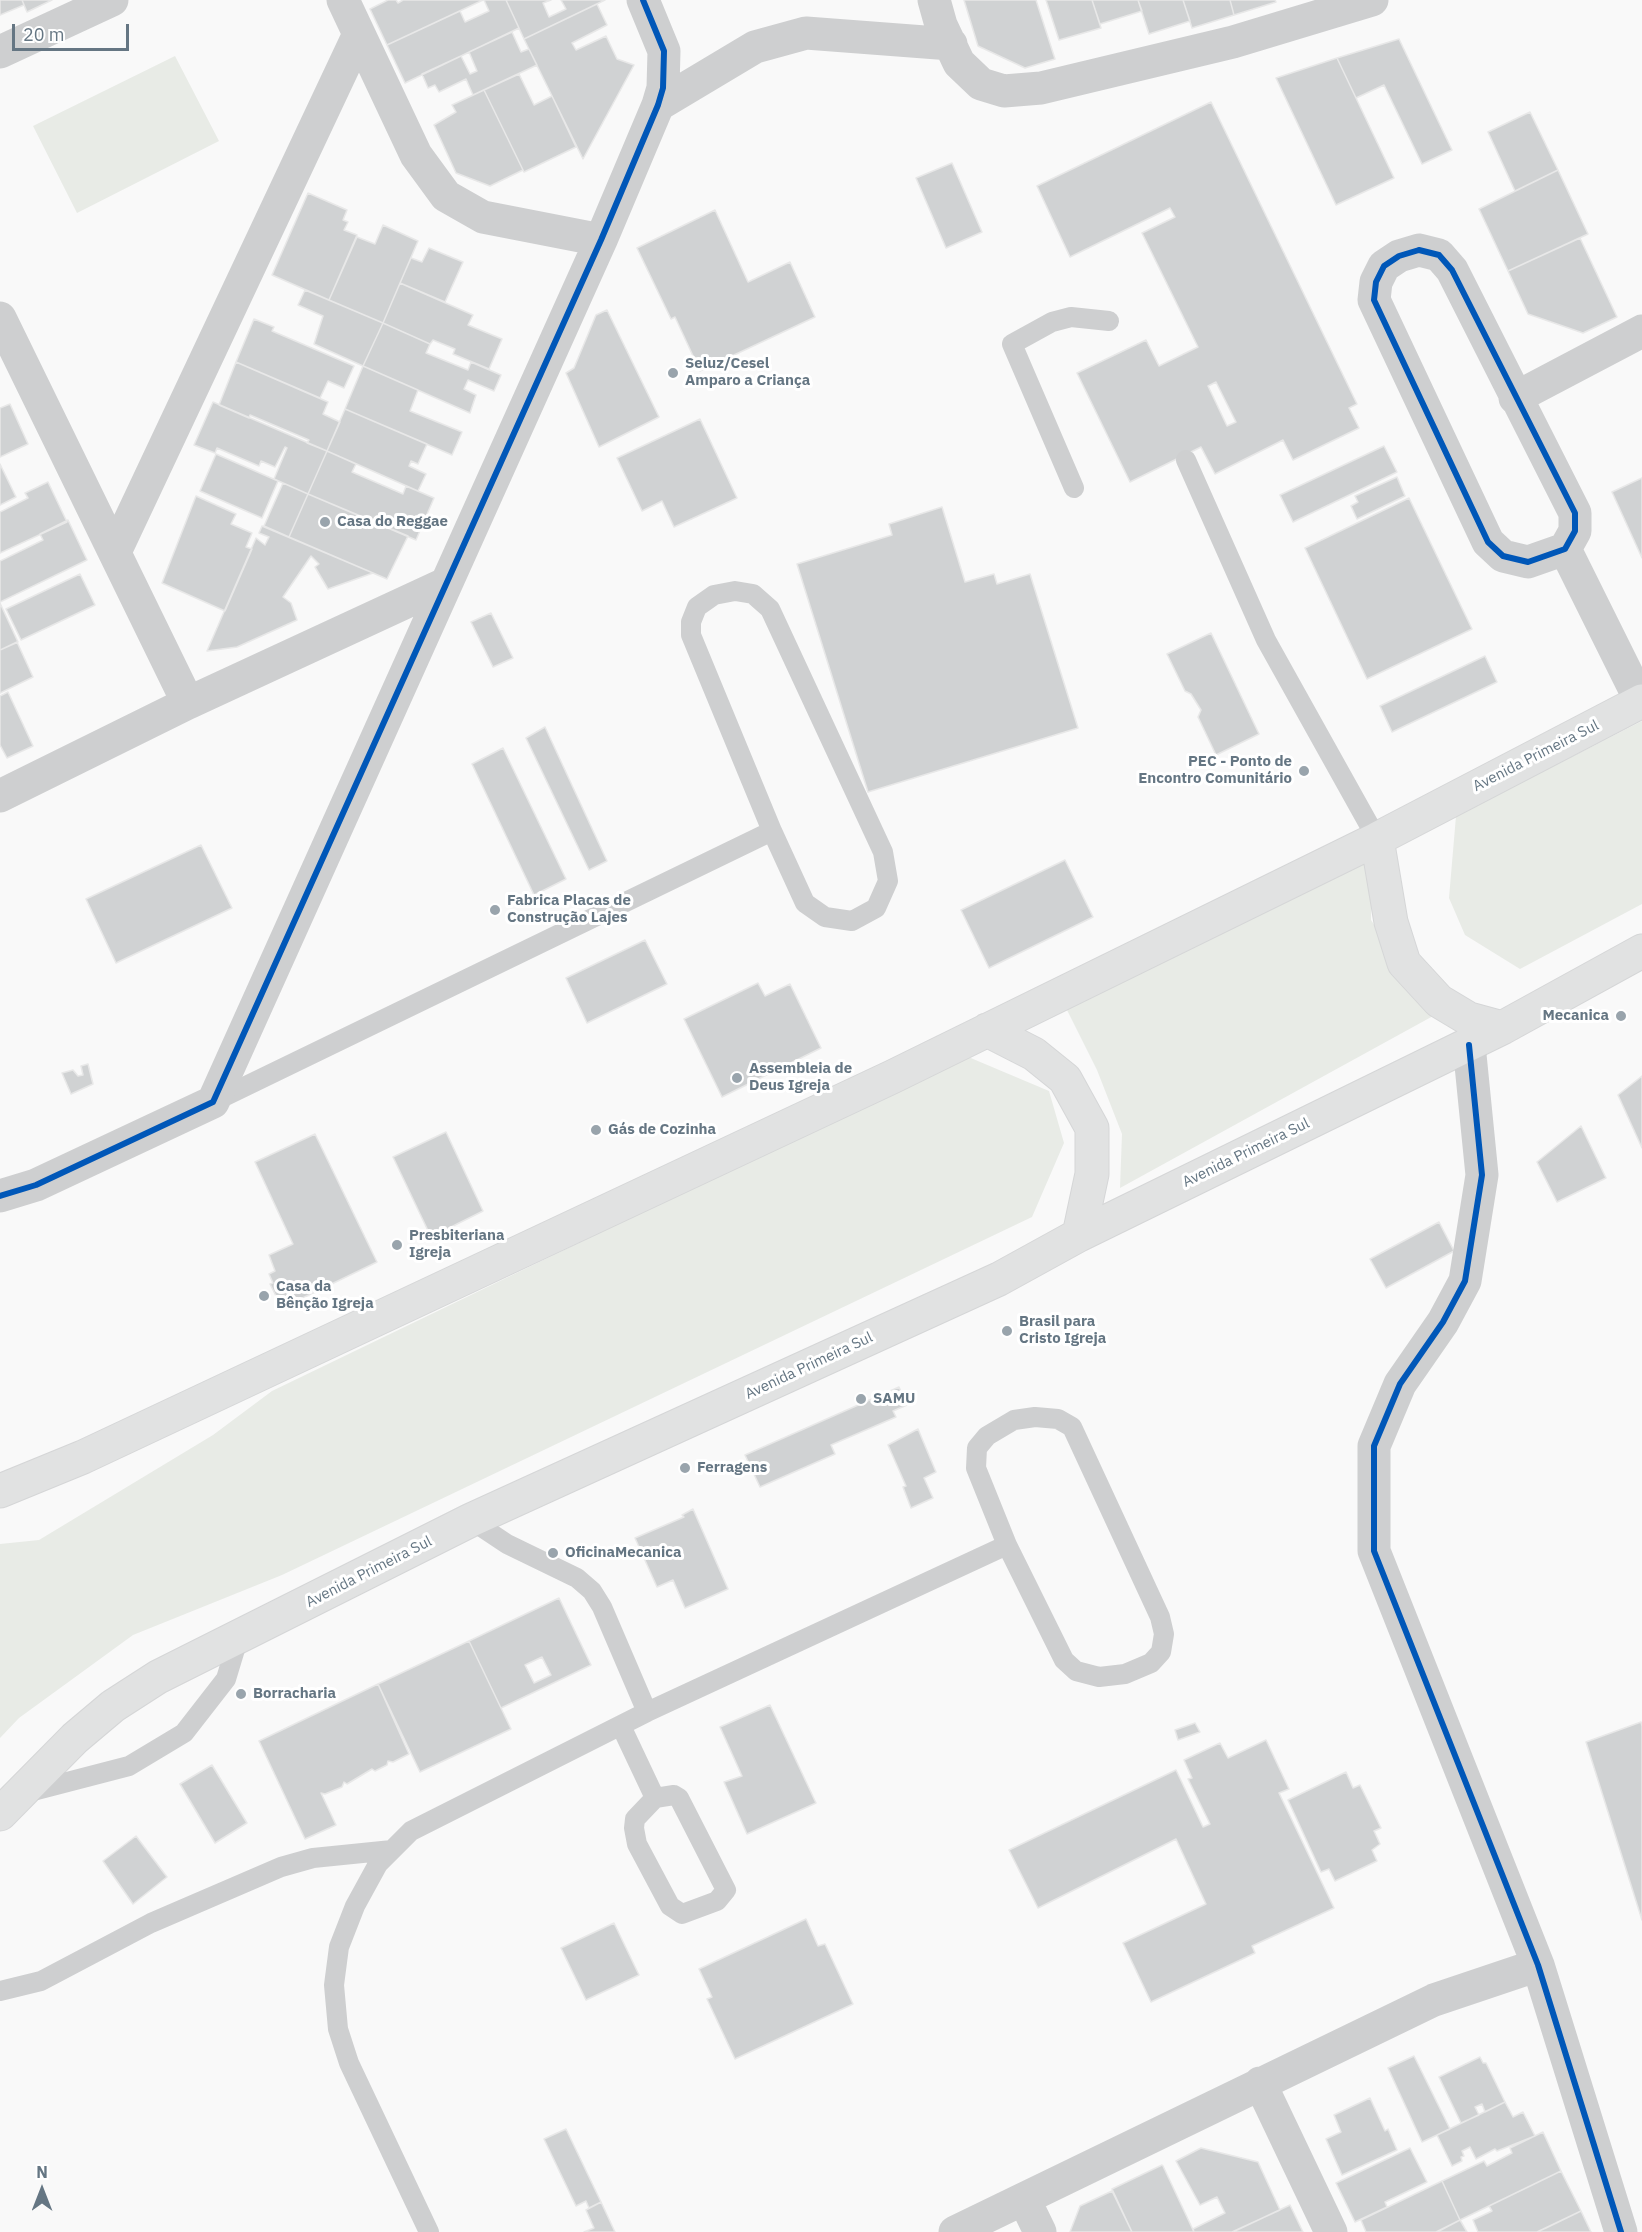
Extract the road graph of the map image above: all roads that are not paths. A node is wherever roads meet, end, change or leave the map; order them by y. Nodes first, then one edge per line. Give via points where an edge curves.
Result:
1 (112, 0) edge
2 (343, 0) edge
3 (643, 0) edge
4 (934, 0) edge
5 (1372, 0) edge
6 (359, 34) junction
7 (951, 44) junction
8 (0, 52) edge
9 (658, 105) junction
10 (601, 240) junction
11 (0, 318) edge
12 (1109, 321) dead end
13 (1642, 331) edge
14 (1515, 398) junction
15 (1186, 460) dead end
16 (1074, 488) dead end
17 (1565, 549) junction
18 (115, 552) junction
19 (445, 584) junction
20 (1642, 701) edge
21 (188, 704) junction
22 (0, 796) edge
23 (772, 831) junction
24 (1377, 839) junction
25 (1642, 951) edge
26 (1502, 1028) junction
27 (987, 1030) junction
28 (1469, 1044) junction
29 (213, 1102) junction
30 (0, 1196) edge
31 (1078, 1235) junction
32 (0, 1491) edge
33 (471, 1520) junction
34 (1007, 1545) junction
35 (239, 1636) junction
36 (647, 1712) junction
37 (621, 1726) junction
38 (656, 1798) junction
39 (10, 1804) edge
40 (392, 1850) junction
41 (1538, 1965) junction
42 (0, 1991) edge
43 (1260, 2083) junction
44 (1024, 2199) junction
45 (429, 2232) edge
46 (955, 2232) edge
47 (1040, 2232) edge
48 (1331, 2232) edge
49 (1621, 2232) edge

1 - 8 street
2 - 6 street
3 - 9 street via 664,51 663,88
4 - 7 street
5 - 7 street via 1233,42 1041,88 1004,91 981,84 959,63
6 - 10 street via 416,155 446,196 483,217
6 - 18 street
7 - 9 street via 806,33 755,47
9 - 10 street
10 - 19 street
11 - 18 street
12 - 16 lane via 1071,317 1052,322 1012,344
13 - 14 street
14 - 17 street via 1575,513 1575,531
14 - 17 street via 1452,270 1438,255 1419,250 1384,266 1376,282 1374,300 1488,542 1503,556 1528,562
15 - 24 lane via 1266,640
17 - 20 street
18 - 21 street
19 - 21 street
19 - 29 street
20 - 24 main road, Avenida Primeira Sul
21 - 22 street
23 - 23 lane via 691,635 697,607 714,595 735,591 753,594 770,609 883,852 888,881 876,908 852,921 825,917 805,903
23 - 29 lane
24 - 26 main road via 1391,922 1404,963 1439,1001 1469,1019
24 - 27 main road, Avenida Primeira Sul
25 - 26 main road, Avenida Primeira Sul
26 - 28 main road, Avenida Primeira Sul
27 - 31 main road via 1034,1054 1065,1079 1092,1128 1092,1174
27 - 32 main road, Avenida Primeira Sul via 105,1447
28 - 31 main road, Avenida Primeira Sul
28 - 41 street via 1482,1175 1465,1281 1443,1322 1400,1384 1374,1446 1374,1551
29 - 30 street via 36,1185
31 - 33 main road, Avenida Primeira Sul via 999,1279
33 - 35 main road, Avenida Primeira Sul
33 - 36 lane via 507,1544 577,1578 592,1591
34 - 34 lane via 1064,1660 1076,1671 1099,1677 1125,1674 1151,1664 1161,1652 1164,1634 1160,1617 1072,1427 1058,1419 1014,1420 977,1448 976,1468
34 - 36 lane
35 - 39 main road, Avenida Primeira Sul via 158,1677 113,1706 75,1738
35 - 39 lane via 226,1679 184,1733 129,1766
36 - 37 lane
37 - 38 lane
37 - 40 lane via 411,1831
38 - 38 lane via 635,1820 634,1828 637,1844 670,1906 682,1914 717,1901 726,1893 723,1882 679,1798
40 - 42 lane via 313,1857 281,1867 151,1923 41,1981
40 - 45 lane via 378,1864 359,1898 339,1947 334,1985 336,2006 349,2063
41 - 43 street via 1434,2000
41 - 49 street
43 - 44 street
43 - 48 street
44 - 46 street
44 - 47 street

